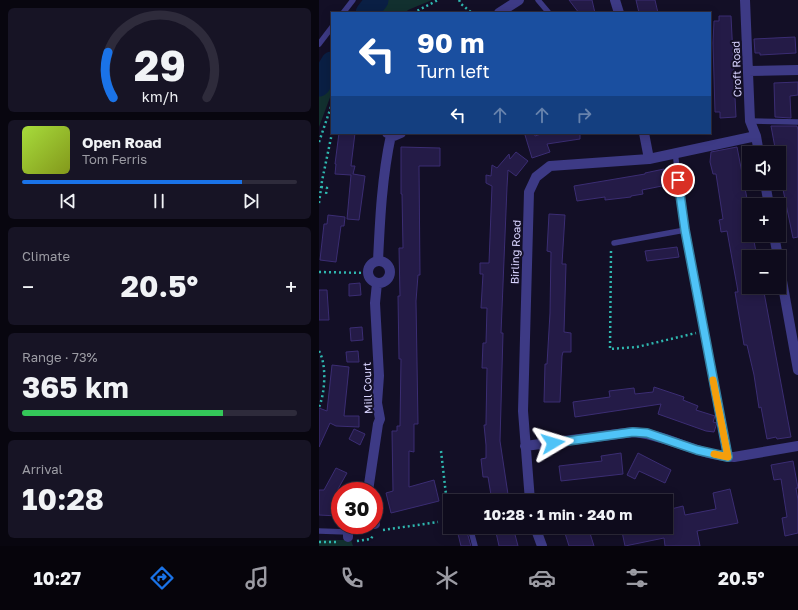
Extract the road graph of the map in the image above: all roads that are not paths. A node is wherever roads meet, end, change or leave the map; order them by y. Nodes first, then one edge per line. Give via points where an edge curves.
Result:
1 (353, 0) edge
2 (519, 0) edge
3 (538, 0) edge
4 (615, 0) edge
5 (745, 0) edge
6 (344, 12) edge
7 (501, 12) edge
8 (548, 12) edge
9 (619, 12) edge
10 (331, 28) edge
11 (319, 44) edge
12 (798, 70) edge
13 (748, 71) junction
14 (750, 121) junction
15 (798, 122) edge
16 (389, 134) edge
17 (400, 134) edge
18 (644, 134) edge
19 (756, 136) junction
20 (758, 146) edge
21 (675, 152) junction
22 (649, 158) junction
23 (685, 230) junction
24 (614, 242) road end
25 (378, 261) junction
26 (377, 283) junction
27 (784, 294) edge
28 (798, 370) edge
29 (525, 446) junction
30 (798, 446) edge
31 (728, 457) junction
32 (369, 482) edge
33 (529, 494) edge
34 (319, 531) edge
35 (472, 534) edge
36 (538, 534) edge
37 (349, 536) edge
38 (475, 546) edge
39 (542, 546) edge

1 - 6 lane
2 - 7 street
3 - 8 lane
4 - 9 street
5 - 13 street, Croft Road
10 - 11 lane
12 - 13 street
13 - 14 street, Croft Road
14 - 15 lane
14 - 19 street, Croft Road
16 - 17 street
16 - 25 street via 381,199
18 - 22 street
19 - 20 street, Croft Road
19 - 21 street, Birling Road
21 - 22 street, Birling Road
21 - 23 lane
22 - 29 street, Birling Road via 550,166 537,177 529,192 523,411
23 - 24 lane
23 - 31 lane
25 - 26 street via 369,266 367,273 371,280
25 - 26 street via 385,263 390,272 385,282
26 - 32 street, Mill Court via 377,403 380,419
27 - 28 street
29 - 31 street via 633,432 647,433 697,450
29 - 33 street, Birling Road
30 - 31 street
34 - 37 lane
35 - 38 lane
36 - 39 street

